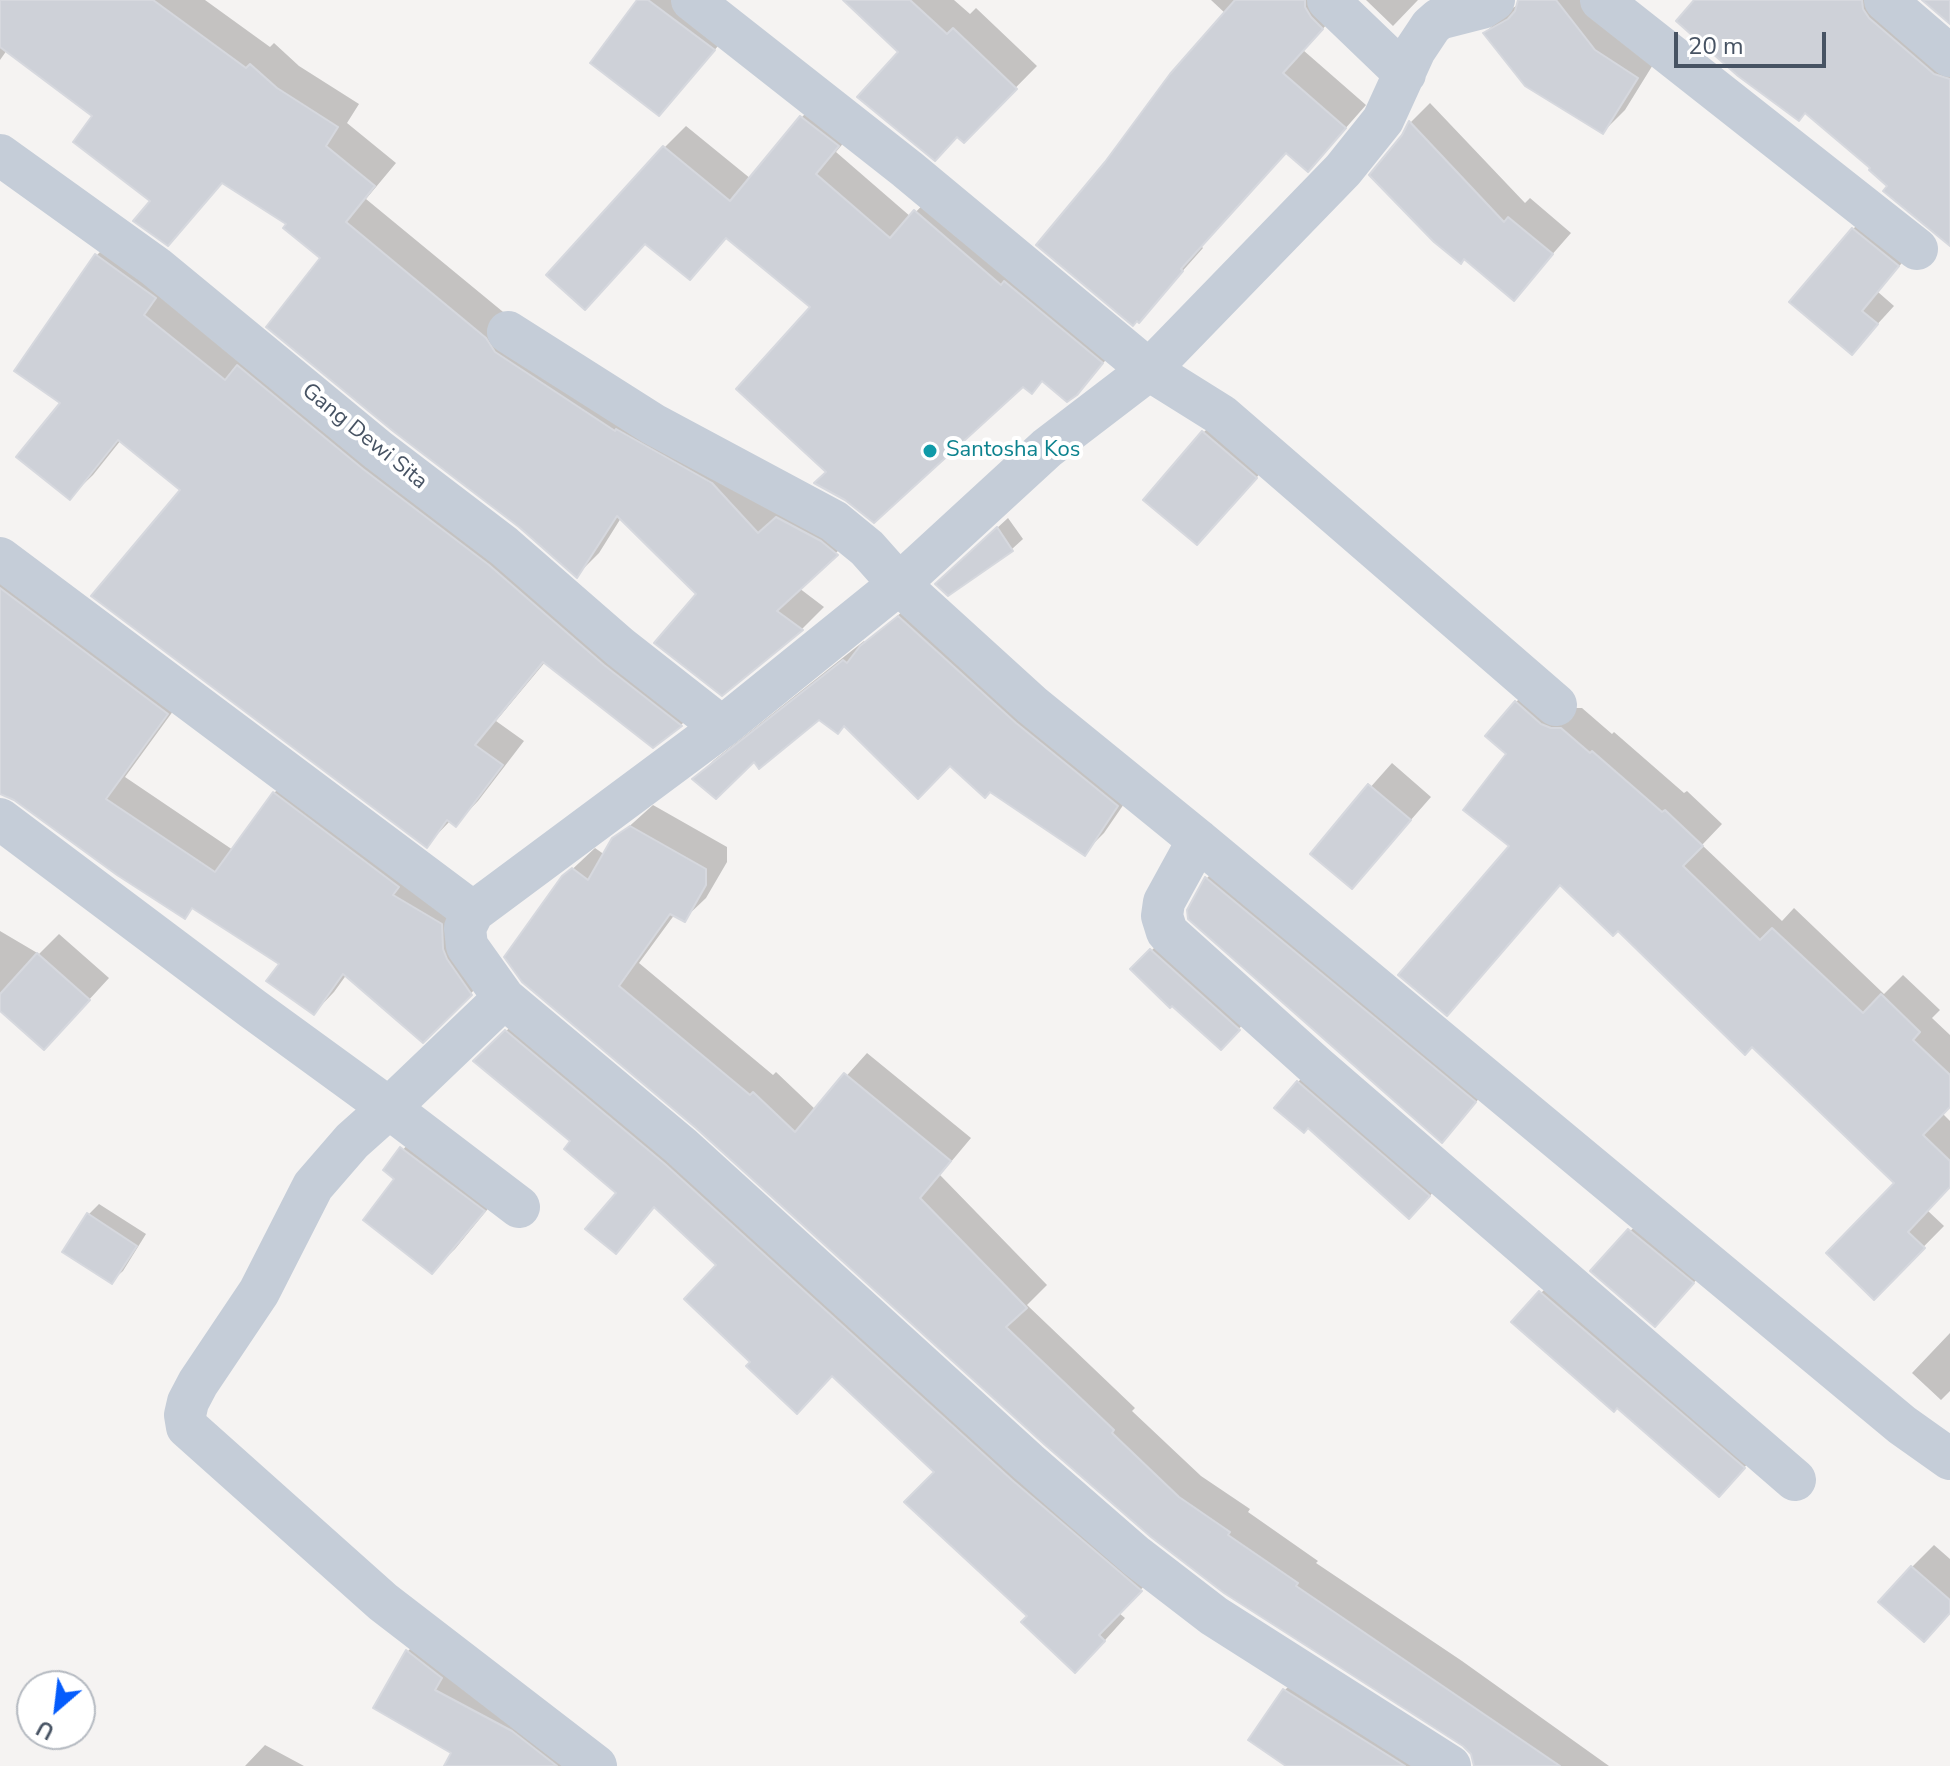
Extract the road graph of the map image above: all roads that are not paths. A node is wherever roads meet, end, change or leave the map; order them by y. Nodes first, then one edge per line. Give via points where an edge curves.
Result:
1 (692, 0) edge
2 (1328, 0) edge
3 (1601, 0) edge
4 (1885, 0) edge
5 (1483, 3) edge
6 (1950, 56) edge
7 (1405, 74) junction
8 (0, 155) edge
9 (1917, 249) dead end
10 (508, 332) dead end
11 (1149, 370) junction
12 (0, 558) edge
13 (899, 584) junction
14 (1556, 705) dead end
15 (722, 727) junction
16 (0, 819) edge
17 (1198, 840) junction
18 (473, 912) junction
19 (504, 998) junction
20 (389, 1108) junction
21 (519, 1207) dead end
22 (1950, 1459) edge
23 (1795, 1480) dead end
24 (596, 1766) edge
25 (1450, 1766) edge

1 - 11 street
2 - 7 street
3 - 9 street
4 - 6 street
5 - 7 street via 1439,19 1415,50
7 - 11 street via 1383,120 1343,170
8 - 15 street, Gang Dewi Sita via 156,267
10 - 13 street via 653,424 834,521
11 - 13 street via 1047,448
11 - 14 street via 1221,415
12 - 18 street
13 - 15 street
13 - 17 street via 1032,705
15 - 18 street
16 - 20 street
17 - 22 street via 1890,1415
17 - 23 street via 1164,902 1167,932
18 - 19 street via 465,928 467,946
19 - 20 street
19 - 25 street via 681,1146 1136,1556 1214,1616
20 - 21 street
20 - 24 street via 313,1186 259,1292 188,1402 187,1427 383,1602

